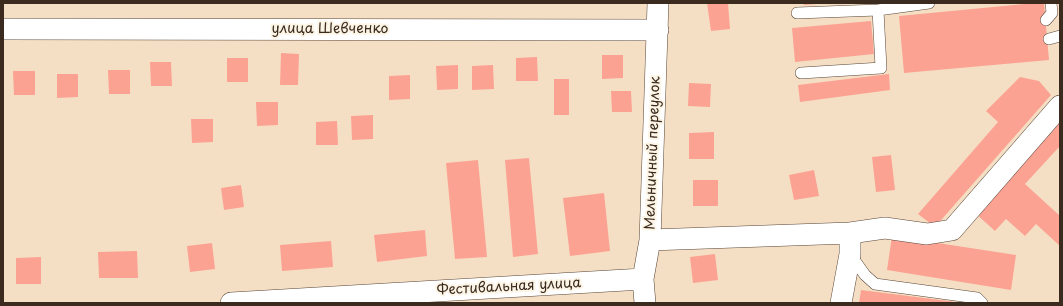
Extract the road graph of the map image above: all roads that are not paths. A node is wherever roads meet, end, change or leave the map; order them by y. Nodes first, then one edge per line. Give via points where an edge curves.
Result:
1 (658, 3) edge
2 (929, 3) edge
3 (1051, 3) edge
4 (878, 10) junction
5 (797, 13) dead end
6 (1046, 20) dead end
7 (3, 29) edge
8 (658, 30) junction
9 (1060, 36) edge
10 (1049, 40) dead end
11 (801, 73) dead end
12 (1060, 106) edge
13 (850, 233) junction
14 (650, 240) junction
15 (850, 254) junction
16 (643, 278) junction
17 (473, 296) edge
18 (231, 303) edge
19 (645, 303) edge
20 (841, 303) edge
21 (982, 303) edge

1 - 8 street, Мельничный переулок
2 - 4 lane
3 - 6 lane via 1052,13
4 - 5 lane
4 - 11 lane via 881,68
7 - 8 street, улица Шевченко
8 - 14 street, Мельничный переулок
9 - 10 lane
12 - 13 street via 952,230 927,234 885,228
13 - 14 street
13 - 15 street
14 - 16 street, Мельничный переулок
15 - 20 street
15 - 21 lane via 875,284 977,298
16 - 17 street, Фестивальная улица
16 - 19 street, Мельничный переулок
17 - 18 street, Фестивальная улица

